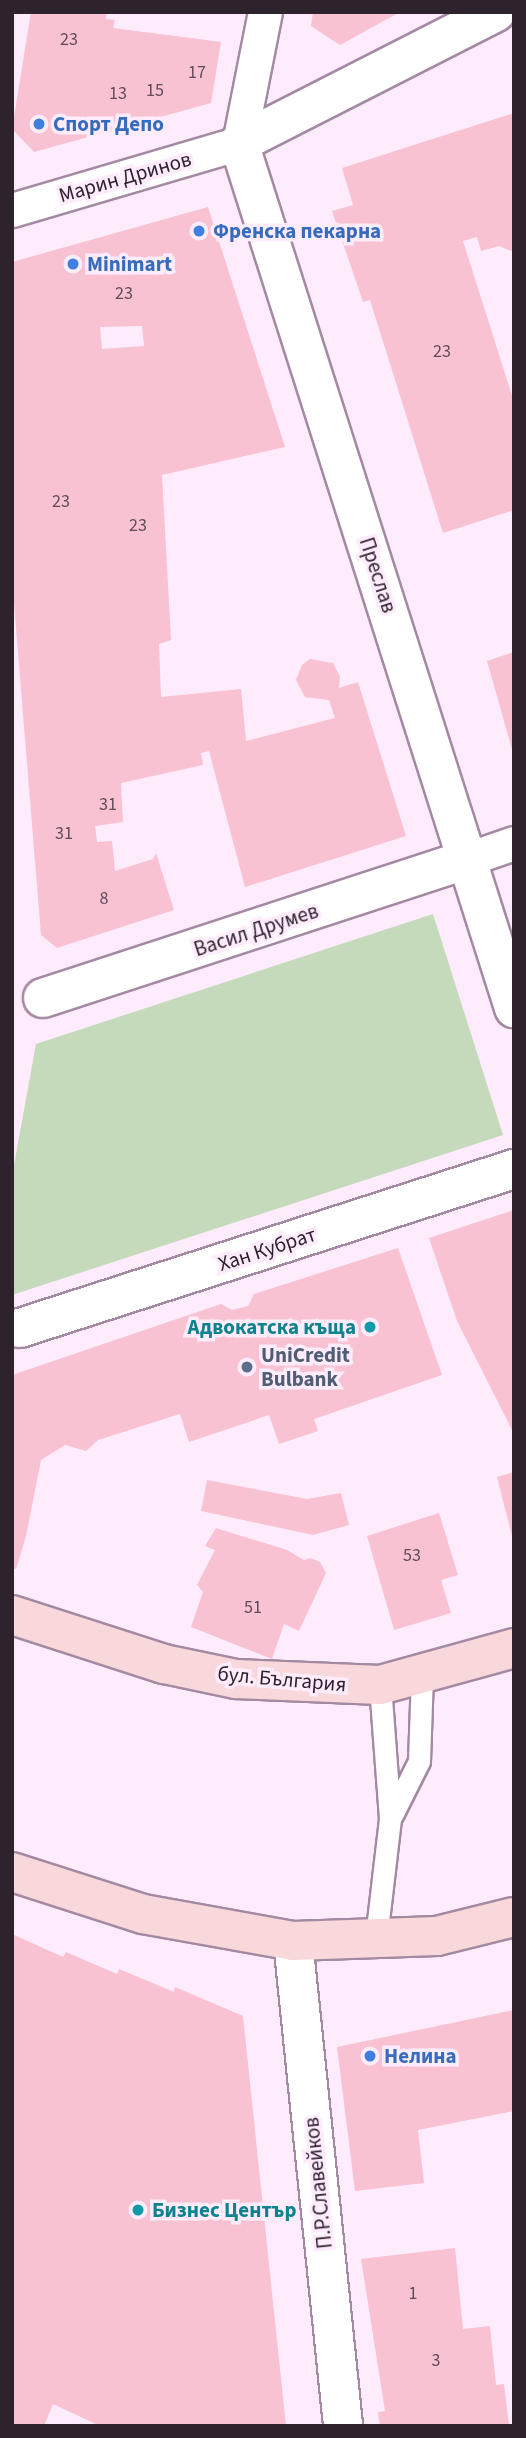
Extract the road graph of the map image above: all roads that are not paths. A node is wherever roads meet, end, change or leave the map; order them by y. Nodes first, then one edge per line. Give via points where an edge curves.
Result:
1 (265, 12) edge
2 (496, 12) edge
3 (239, 143) junction
4 (12, 210) edge
5 (514, 843) edge
6 (468, 859) junction
7 (43, 998) dead end
8 (514, 1008) edge
9 (514, 1169) edge
10 (20, 1328) dead end
11 (12, 1615) edge
12 (514, 1648) edge
13 (422, 1677) junction
14 (380, 1685) junction
15 (390, 1818) junction
16 (12, 1872) edge
17 (514, 1917) edge
18 (376, 1938) junction
19 (293, 1941) junction
20 (343, 2426) edge

1 - 3 street, Преслав
2 - 3 street
3 - 4 street, Марин Дринов
3 - 6 street, Преслав
5 - 6 street
6 - 7 street, Васил Друмев
6 - 8 street, Преслав
9 - 10 street, Хан Кубрат
11 - 14 main road, бул. България via 164,1664 236,1679
12 - 13 main road, бул. България
13 - 14 main road, бул. България
13 - 15 lane via 419,1761
14 - 15 lane
15 - 18 lane
16 - 19 main road via 143,1914
17 - 18 main road via 437,1936
18 - 19 main road
19 - 20 street, П.Р.Славейков

